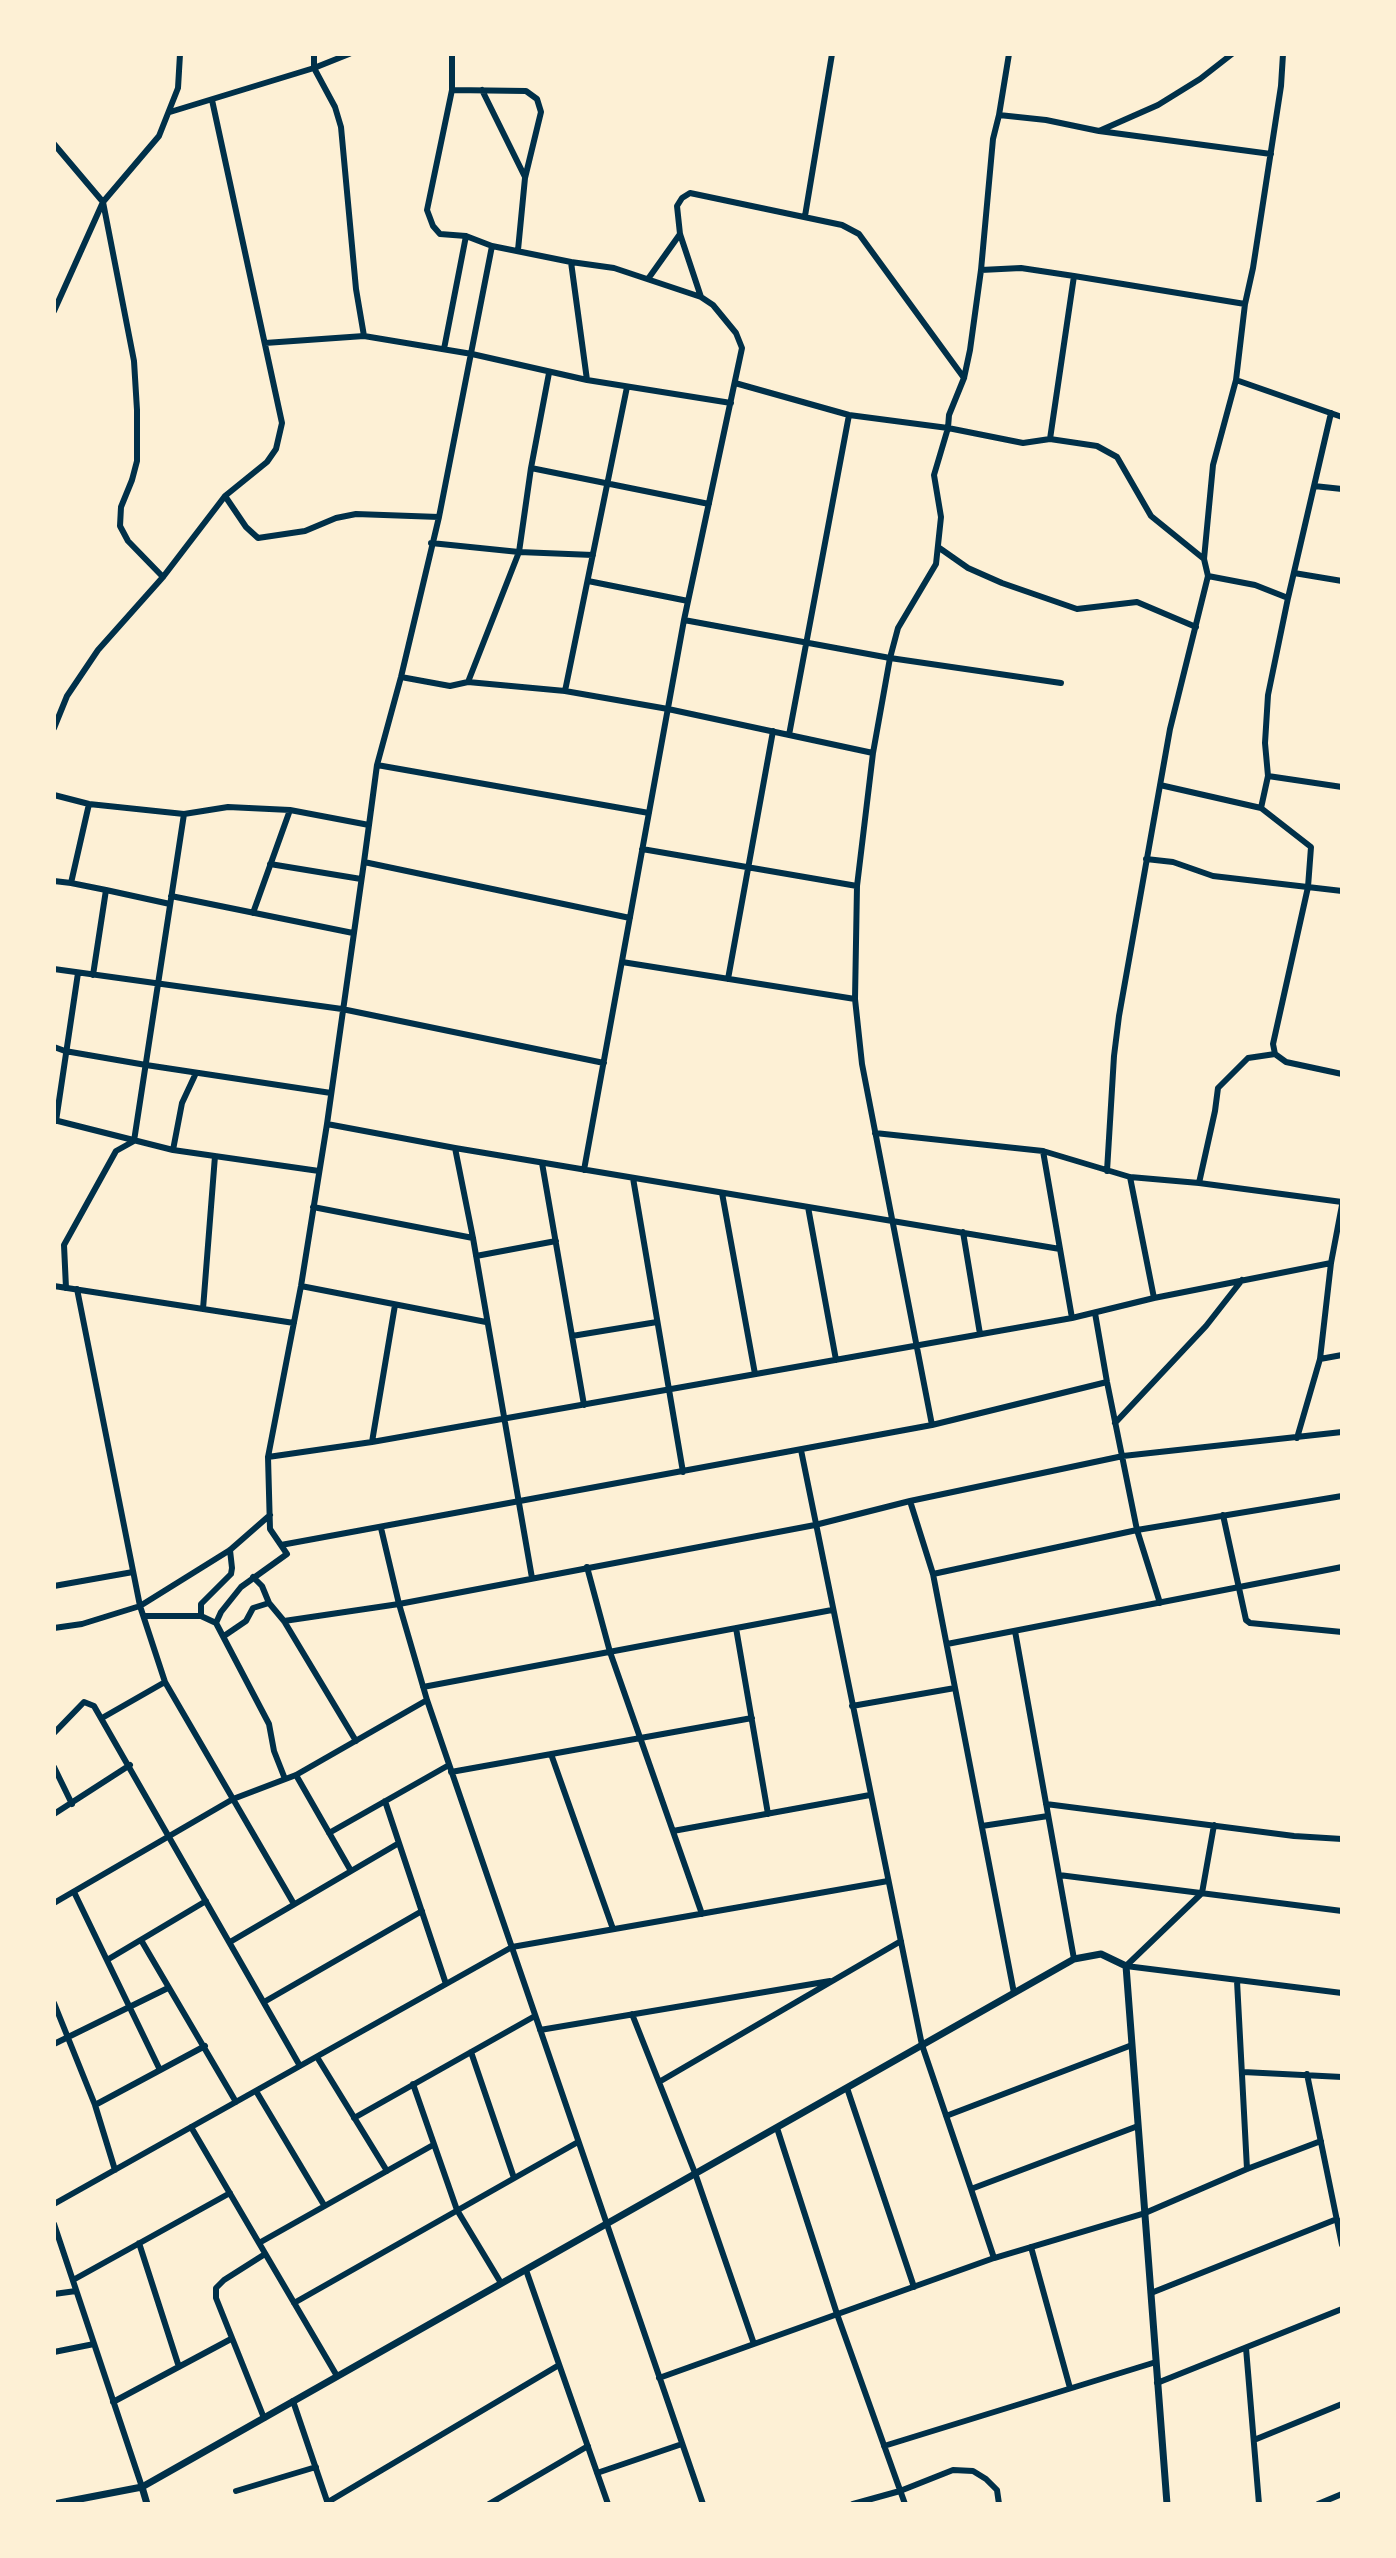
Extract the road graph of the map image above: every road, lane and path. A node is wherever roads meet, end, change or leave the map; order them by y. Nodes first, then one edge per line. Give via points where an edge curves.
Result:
1 (180, 54) edge
2 (314, 54) edge
3 (349, 54) edge
4 (452, 54) edge
5 (832, 54) edge
6 (1009, 54) edge
7 (1232, 54) edge
8 (1283, 54) edge
9 (314, 68) junction
10 (452, 90) junction
11 (482, 90) junction
12 (212, 100) junction
13 (170, 112) junction
14 (999, 115) junction
15 (1099, 131) junction
16 (54, 144) edge
17 (1271, 154) junction
18 (525, 178) junction
19 (103, 202) junction
20 (805, 216) junction
21 (680, 234) junction
22 (466, 236) junction
23 (492, 246) junction
24 (518, 250) junction
25 (571, 262) junction
26 (981, 270) junction
27 (1074, 276) junction
28 (648, 279) junction
29 (701, 297) junction
30 (1245, 304) junction
31 (54, 311) edge
32 (364, 336) junction
33 (265, 343) junction
34 (444, 349) junction
35 (472, 354) junction
36 (549, 373) junction
37 (964, 378) junction
38 (587, 380) junction
39 (1236, 380) junction
40 (735, 383) junction
41 (627, 387) junction
42 (731, 403) junction
43 (1331, 413) junction
44 (849, 415) junction
45 (1342, 417) edge
46 (948, 428) junction
47 (1050, 439) junction
48 (531, 468) junction
49 (608, 484) junction
50 (1314, 486) junction
51 (1342, 489) edge
52 (225, 496) junction
53 (709, 504) junction
54 (439, 517) junction
55 (431, 543) junction
56 (938, 547) junction
57 (519, 552) junction
58 (593, 555) junction
59 (1204, 559) junction
60 (1294, 573) junction
61 (1208, 576) junction
62 (163, 577) junction
63 (588, 581) junction
64 (1342, 581) edge
65 (1288, 598) junction
66 (688, 601) junction
67 (684, 620) junction
68 (1196, 627) junction
69 (808, 643) junction
70 (890, 658) junction
71 (401, 677) junction
72 (468, 682) junction
73 (1061, 683) dead end
74 (565, 691) junction
75 (668, 709) junction
76 (54, 728) edge
77 (773, 731) junction
78 (789, 735) junction
79 (873, 753) junction
80 (377, 765) junction
81 (1268, 776) junction
82 (1160, 785) junction
83 (1342, 787) edge
84 (54, 795) edge
85 (89, 804) junction
86 (1261, 808) junction
87 (290, 810) junction
88 (649, 813) junction
89 (184, 814) junction
90 (369, 825) junction
91 (642, 849) junction
92 (1146, 859) junction
93 (364, 862) junction
94 (270, 864) junction
95 (748, 867) junction
96 (361, 879) junction
97 (54, 881) edge
98 (71, 883) junction
99 (857, 886) junction
100 (1308, 887) junction
101 (106, 890) junction
102 (1342, 891) edge
103 (170, 900) junction
104 (253, 913) junction
105 (630, 918) junction
106 (353, 933) junction
107 (622, 962) junction
108 (54, 969) edge
109 (78, 973) junction
110 (93, 975) junction
111 (728, 979) junction
112 (159, 983) junction
113 (855, 999) junction
114 (342, 1009) junction
115 (54, 1047) edge
116 (65, 1051) junction
117 (1275, 1054) junction
118 (604, 1063) junction
119 (146, 1065) junction
120 (196, 1073) junction
121 (1342, 1074) edge
122 (331, 1093) junction
123 (55, 1121) edge
124 (327, 1124) junction
125 (875, 1133) junction
126 (134, 1141) junction
127 (455, 1148) junction
128 (173, 1150) junction
129 (1043, 1151) junction
130 (215, 1156) junction
131 (542, 1163) junction
132 (584, 1170) junction
133 (319, 1171) junction
134 (1107, 1171) junction
135 (1130, 1177) junction
136 (633, 1178) junction
137 (1199, 1183) junction
138 (722, 1193) junction
139 (1342, 1204) edge
140 (313, 1207) junction
141 (808, 1207) junction
142 (894, 1221) junction
143 (963, 1232) junction
144 (473, 1238) junction
145 (556, 1241) junction
146 (1060, 1249) junction
147 (476, 1256) junction
148 (1331, 1263) junction
149 (1242, 1280) junction
150 (54, 1286) edge
151 (301, 1286) junction
152 (66, 1288) junction
153 (77, 1289) junction
154 (1154, 1298) junction
155 (395, 1305) junction
156 (203, 1309) junction
157 (1095, 1313) junction
158 (1072, 1318) junction
159 (486, 1322) junction
160 (657, 1322) junction
161 (294, 1323) junction
162 (980, 1334) junction
163 (572, 1336) junction
164 (917, 1346) junction
165 (1342, 1355) edge
166 (1320, 1359) junction
167 (836, 1360) junction
168 (755, 1374) junction
169 (1107, 1382) junction
170 (669, 1390) junction
171 (584, 1405) junction
172 (503, 1419) junction
173 (1115, 1423) junction
174 (932, 1425) junction
175 (1342, 1432) edge
176 (1297, 1438) junction
177 (372, 1442) junction
178 (801, 1450) junction
179 (1123, 1456) junction
180 (268, 1457) junction
181 (683, 1472) junction
182 (1342, 1496) edge
183 (910, 1501) junction
184 (518, 1503) junction
185 (270, 1515) junction
186 (1223, 1515) junction
187 (815, 1525) junction
188 (381, 1528) junction
189 (1137, 1530) junction
190 (281, 1545) junction
191 (230, 1550) junction
192 (587, 1567) junction
193 (1342, 1567) edge
194 (133, 1572) junction
195 (933, 1574) junction
196 (253, 1577) junction
197 (532, 1578) junction
198 (54, 1586) edge
199 (1239, 1586) junction
200 (269, 1603) junction
201 (1160, 1603) junction
202 (399, 1604) junction
203 (140, 1606) junction
204 (832, 1610) junction
205 (144, 1616) junction
206 (201, 1616) junction
207 (284, 1621) junction
208 (216, 1623) junction
209 (54, 1628) edge
210 (736, 1628) junction
211 (1015, 1631) junction
212 (1342, 1632) edge
213 (224, 1636) junction
214 (947, 1644) junction
215 (610, 1652) junction
216 (165, 1682) junction
217 (423, 1687) junction
218 (955, 1688) junction
219 (427, 1700) junction
220 (852, 1706) junction
221 (102, 1718) junction
222 (752, 1718) junction
223 (54, 1733) edge
224 (640, 1738) junction
225 (356, 1741) junction
226 (551, 1754) junction
227 (130, 1765) junction
228 (54, 1767) edge
229 (450, 1769) junction
230 (296, 1775) junction
231 (285, 1779) junction
232 (870, 1795) junction
233 (233, 1799) junction
234 (385, 1801) junction
235 (72, 1804) junction
236 (1046, 1804) junction
237 (54, 1814) edge
238 (768, 1814) junction
239 (1048, 1816) junction
240 (1214, 1825) junction
241 (982, 1826) junction
242 (673, 1831) junction
243 (329, 1833) junction
244 (170, 1836) junction
245 (1342, 1841) edge
246 (399, 1843) junction
247 (351, 1871) junction
248 (1059, 1875) junction
249 (888, 1881) junction
250 (74, 1892) junction
251 (1202, 1893) junction
252 (206, 1901) junction
253 (54, 1903) edge
254 (294, 1904) junction
255 (422, 1911) junction
256 (1342, 1911) edge
257 (702, 1914) junction
258 (613, 1929) junction
259 (141, 1940) junction
260 (901, 1941) junction
261 (230, 1942) junction
262 (512, 1947) junction
263 (1074, 1959) junction
264 (107, 1960) junction
265 (1126, 1966) junction
266 (830, 1981) junction
267 (1237, 1981) junction
268 (446, 1984) junction
269 (168, 1988) junction
270 (1014, 1993) junction
271 (1342, 1993) edge
272 (264, 2002) junction
273 (54, 2003) edge
274 (129, 2007) junction
275 (632, 2014) junction
276 (535, 2016) junction
277 (540, 2030) junction
278 (66, 2037) junction
279 (54, 2044) edge
280 (922, 2045) junction
281 (1132, 2045) junction
282 (205, 2046) junction
283 (471, 2052) junction
284 (317, 2057) junction
285 (300, 2066) junction
286 (160, 2070) junction
287 (1243, 2072) junction
288 (1307, 2074) junction
289 (1342, 2077) edge
290 (659, 2082) junction
291 (413, 2084) junction
292 (847, 2088) junction
293 (256, 2091) junction
294 (236, 2102) junction
295 (95, 2105) junction
296 (946, 2116) junction
297 (354, 2118) junction
298 (1138, 2126) junction
299 (191, 2127) junction
300 (777, 2128) junction
301 (1321, 2141) junction
302 (578, 2142) junction
303 (433, 2145) junction
304 (1247, 2169) junction
305 (115, 2170) junction
306 (387, 2171) junction
307 (695, 2173) junction
308 (514, 2178) junction
309 (971, 2189) junction
310 (230, 2193) junction
311 (54, 2204) edge
312 (324, 2205) junction
313 (457, 2210) junction
314 (1145, 2213) junction
315 (1337, 2219) junction
316 (54, 2224) edge
317 (606, 2224) junction
318 (139, 2243) junction
319 (259, 2243) junction
320 (1342, 2245) edge
321 (1031, 2247) junction
322 (265, 2254) junction
323 (994, 2258) junction
324 (526, 2270) junction
325 (73, 2280) junction
326 (501, 2283) junction
327 (914, 2287) junction
328 (76, 2291) junction
329 (1151, 2293) junction
330 (54, 2294) edge
331 (294, 2303) junction
332 (1342, 2309) edge
333 (837, 2314) junction
334 (231, 2339) junction
335 (94, 2344) junction
336 (754, 2344) junction
337 (1246, 2348) junction
338 (54, 2352) edge
339 (1156, 2362) junction
340 (559, 2365) junction
341 (179, 2367) junction
342 (337, 2376) junction
343 (659, 2378) junction
344 (1157, 2383) junction
345 (1070, 2388) junction
346 (293, 2401) junction
347 (113, 2402) junction
348 (1342, 2404) edge
349 (264, 2418) junction
350 (1254, 2440) junction
351 (682, 2444) junction
352 (588, 2446) junction
353 (884, 2446) junction
354 (316, 2467) junction
355 (597, 2473) junction
356 (142, 2487) junction
357 (236, 2491) dead end
358 (900, 2491) junction
359 (1342, 2494) edge
360 (87, 2501) edge
361 (328, 2503) edge
362 (54, 2504) edge
363 (147, 2504) edge
364 (489, 2504) edge
365 (608, 2504) edge
366 (703, 2504) edge
367 (853, 2504) edge
368 (905, 2504) edge
369 (999, 2504) edge
370 (1167, 2504) edge
371 (1259, 2504) edge
372 (1318, 2504) edge

1 - 13 street
2 - 9 street
3 - 9 street
4 - 10 street
5 - 20 street
6 - 14 street
7 - 15 street via 1158,105
8 - 17 street
9 - 12 street
9 - 32 street via 341,127
10 - 11 street
10 - 22 street via 427,210 440,234
11 - 18 street
11 - 18 street via 526,91 537,99 541,112
12 - 13 street
12 - 33 street
13 - 19 street via 159,136
14 - 15 street
14 - 26 street
15 - 17 street
16 - 19 street
17 - 30 street
18 - 24 street
19 - 31 street
19 - 62 street via 134,361 137,410 137,461 120,526
20 - 21 street via 690,193 677,206
20 - 37 street via 859,234
21 - 28 street
21 - 29 street
22 - 23 street
22 - 34 street
23 - 24 street
23 - 35 street
24 - 25 street
25 - 28 street
25 - 38 street
26 - 27 street via 1021,268
26 - 37 street
27 - 30 street
27 - 47 street
28 - 29 street
29 - 40 street via 736,333 742,348
30 - 39 street
32 - 33 street
32 - 34 street
33 - 52 street via 282,423 276,449
34 - 35 street
35 - 36 street
35 - 54 street
36 - 38 street
36 - 48 street
37 - 46 street
38 - 41 street
39 - 43 street
39 - 59 street via 1213,465
40 - 42 street
40 - 44 street
41 - 42 street
41 - 49 street
42 - 53 street
43 - 45 street
43 - 50 street
44 - 46 street
44 - 69 street
46 - 47 street via 1023,443
46 - 56 street via 934,475 941,517
47 - 59 street via 1097,446 1117,457 1151,516
48 - 49 street
48 - 57 street
49 - 53 street
49 - 58 street
50 - 51 street
50 - 60 street
52 - 54 street via 258,538 305,531 356,514
52 - 62 street
53 - 66 street
54 - 55 street
55 - 57 street
55 - 71 street
56 - 68 street via 968,568 1077,609 1137,602
56 - 70 street via 936,564 898,628
57 - 58 street
57 - 72 street
58 - 63 street
59 - 61 street
60 - 64 street
60 - 65 street
61 - 65 street
61 - 68 street
62 - 76 street via 98,650 67,696
63 - 66 street
63 - 74 street
65 - 81 street via 1268,695
66 - 67 street
67 - 69 street
67 - 75 street
68 - 82 street
69 - 70 street
69 - 78 street
70 - 73 street
70 - 79 street
71 - 72 street via 450,686
71 - 80 street
72 - 74 street
74 - 75 street
75 - 77 street
75 - 88 street
77 - 78 street
77 - 95 street
78 - 79 street
79 - 99 street
80 - 88 street
80 - 90 street
81 - 83 street
81 - 86 street
82 - 86 street
82 - 92 street
84 - 85 street
85 - 89 street
85 - 98 street
86 - 100 street via 1311,847
87 - 89 street via 228,807
87 - 90 street
87 - 94 street
88 - 91 street
89 - 103 street
90 - 93 street
91 - 95 street
91 - 105 street
92 - 100 street via 1213,876
92 - 134 street via 1115,1043
93 - 96 street
93 - 105 street
94 - 96 street
94 - 104 street
95 - 99 street
95 - 111 street
96 - 106 street
97 - 98 street
98 - 101 street
99 - 113 street
100 - 102 street
100 - 117 street
101 - 103 street
101 - 110 street
103 - 104 street
103 - 112 street
104 - 106 street
105 - 107 street
106 - 114 street
107 - 111 street
107 - 118 street
108 - 109 street
109 - 110 street
109 - 116 street
110 - 112 street
111 - 113 street
112 - 114 street
112 - 119 street
113 - 125 street
114 - 118 street
114 - 122 street
115 - 116 street
116 - 119 street
116 - 123 street
117 - 121 street via 1297,1066
117 - 137 street via 1248,1058 1218,1088
118 - 132 street
119 - 120 street
119 - 126 street
120 - 122 street
120 - 128 street via 182,1103
122 - 124 street
123 - 126 street
124 - 127 street
124 - 133 street
125 - 129 street
125 - 142 street
126 - 128 street
126 - 152 street via 116,1151 64,1245
127 - 131 street
127 - 144 street
128 - 130 street
129 - 134 street
129 - 146 street
130 - 133 street
130 - 156 street
131 - 132 street
131 - 145 street
132 - 136 street
133 - 140 street
134 - 135 street
135 - 137 street
135 - 154 street
136 - 138 street
136 - 160 street
137 - 139 street
138 - 141 street
138 - 168 street
139 - 148 street
140 - 144 street
140 - 151 street
141 - 142 street
141 - 167 street
142 - 143 street
142 - 164 street
143 - 146 street
143 - 162 street
144 - 147 street
145 - 147 street
145 - 163 street
146 - 158 street
147 - 159 street
148 - 149 street
148 - 166 street
149 - 154 street
149 - 173 street
150 - 152 street
151 - 155 street
151 - 161 street
152 - 153 street
153 - 156 street
153 - 194 street
154 - 157 street
155 - 159 street
155 - 177 street
156 - 161 street
157 - 158 street
157 - 169 street
158 - 162 street
159 - 172 street
160 - 163 street
160 - 170 street
161 - 180 street
162 - 164 street
163 - 171 street
164 - 167 street
164 - 174 street
165 - 166 street
166 - 176 street
167 - 168 street
168 - 170 street
169 - 173 street
169 - 174 street
170 - 171 street
170 - 181 street
171 - 172 street
172 - 177 street
172 - 184 street
173 - 179 street
174 - 178 street
175 - 176 street
176 - 179 street
177 - 180 street
178 - 181 street
178 - 187 street
179 - 183 street
179 - 189 street
180 - 185 street
181 - 184 street
182 - 186 street
183 - 187 street
183 - 195 street
184 - 188 street
184 - 197 street
185 - 190 street via 270,1529
185 - 191 street
186 - 189 street
186 - 199 street
187 - 192 street
187 - 204 street
188 - 190 street
188 - 202 street
189 - 195 street
189 - 201 street
190 - 196 street via 287,1554
191 - 203 street
191 - 206 street via 231,1574 203,1602
192 - 197 street
192 - 215 street
193 - 199 street
194 - 198 street
194 - 203 street
195 - 214 street
196 - 200 street
196 - 208 street via 230,1599
197 - 202 street
199 - 201 street
199 - 212 street via 1250,1623
200 - 207 street
200 - 213 street via 253,1608 246,1621
201 - 211 street
202 - 207 street
202 - 217 street
203 - 205 street
203 - 209 street
204 - 210 street
204 - 220 street
205 - 206 street
205 - 216 street
206 - 208 street
207 - 225 street
208 - 213 street
210 - 215 street
210 - 222 street
211 - 214 street
211 - 236 street
213 - 231 street via 269,1724
214 - 218 street
215 - 217 street
215 - 224 street
216 - 221 street
216 - 233 street
217 - 219 street
218 - 220 street
218 - 241 street
219 - 225 street
219 - 229 street
220 - 232 street
221 - 223 street via 84,1702
221 - 227 street
222 - 224 street
222 - 238 street
224 - 226 street
224 - 242 street
225 - 230 street
226 - 229 street
226 - 258 street
227 - 235 street
227 - 244 street
228 - 235 street
229 - 234 street
229 - 262 street
230 - 231 street
230 - 243 street
231 - 233 street
232 - 238 street
232 - 249 street
233 - 244 street
233 - 254 street
234 - 243 street
234 - 246 street
235 - 237 street
236 - 239 street
236 - 240 street
238 - 242 street
239 - 241 street
239 - 248 street
240 - 245 street
240 - 251 street
241 - 270 street
242 - 257 street
243 - 247 street
244 - 250 street
244 - 252 street
246 - 247 street
246 - 255 street
247 - 254 street
248 - 251 street
248 - 263 street
249 - 257 street
249 - 260 street
250 - 253 street
250 - 264 street
251 - 256 street
251 - 265 street
252 - 259 street
252 - 261 street
254 - 261 street
255 - 268 street
255 - 272 street
257 - 258 street
258 - 262 street
259 - 264 street
259 - 269 street
260 - 266 street
260 - 280 street
261 - 272 street
262 - 268 street
262 - 276 street
263 - 265 street via 1101,1954
263 - 270 street
264 - 274 street
265 - 267 street
265 - 281 street
266 - 275 street
266 - 290 street
267 - 271 street
267 - 287 street
268 - 284 street
269 - 274 street
269 - 282 street
270 - 280 street
272 - 285 street
273 - 278 street
274 - 278 street
274 - 286 street
275 - 277 street
275 - 290 street
276 - 277 street
276 - 283 street
277 - 302 street
278 - 279 street
278 - 295 street
280 - 292 street
280 - 296 street
281 - 296 street
281 - 298 street
282 - 286 street
282 - 294 street
283 - 291 street
283 - 308 street
284 - 285 street
284 - 297 street
285 - 293 street
286 - 295 street
287 - 288 street
287 - 304 street
288 - 289 street
288 - 301 street
290 - 307 street
291 - 297 street
291 - 303 street
292 - 300 street
292 - 327 street
293 - 294 street
293 - 312 street
294 - 299 street
295 - 305 street
296 - 309 street
297 - 306 street
298 - 309 street
298 - 314 street
299 - 305 street
299 - 310 street
300 - 307 street
300 - 333 street
301 - 304 street
301 - 315 street
302 - 308 street
302 - 317 street
303 - 306 street
303 - 313 street
304 - 314 street
305 - 311 street
306 - 312 street
307 - 317 street
307 - 336 street
308 - 313 street
309 - 323 street
310 - 318 street
310 - 319 street
312 - 319 street
313 - 326 street
313 - 331 street
314 - 321 street
314 - 329 street
315 - 320 street
315 - 329 street
316 - 325 street
317 - 324 street
317 - 343 street
318 - 325 street
318 - 341 street
319 - 322 street
321 - 323 street
321 - 345 street
322 - 331 street
322 - 334 street via 216,2288
323 - 327 street
324 - 326 street
324 - 340 street
325 - 328 street
326 - 342 street
327 - 333 street
328 - 330 street
328 - 335 street
329 - 339 street
331 - 342 street
332 - 337 street
333 - 336 street
333 - 353 street
334 - 341 street
334 - 349 street
335 - 338 street
335 - 347 street
336 - 343 street
337 - 344 street
337 - 350 street
339 - 344 street
339 - 345 street
340 - 352 street
340 - 361 street
341 - 347 street
342 - 346 street
343 - 351 street
344 - 370 street
345 - 353 street
346 - 349 street
346 - 354 street
347 - 356 street
348 - 350 street
349 - 356 street
350 - 371 street
351 - 355 street
351 - 366 street
352 - 355 street
352 - 364 street
353 - 358 street
354 - 357 street
354 - 361 street
355 - 365 street
356 - 360 street
356 - 363 street
358 - 367 street
358 - 368 street
358 - 369 street via 953,2470 973,2471 997,2490
359 - 372 street
360 - 362 street

